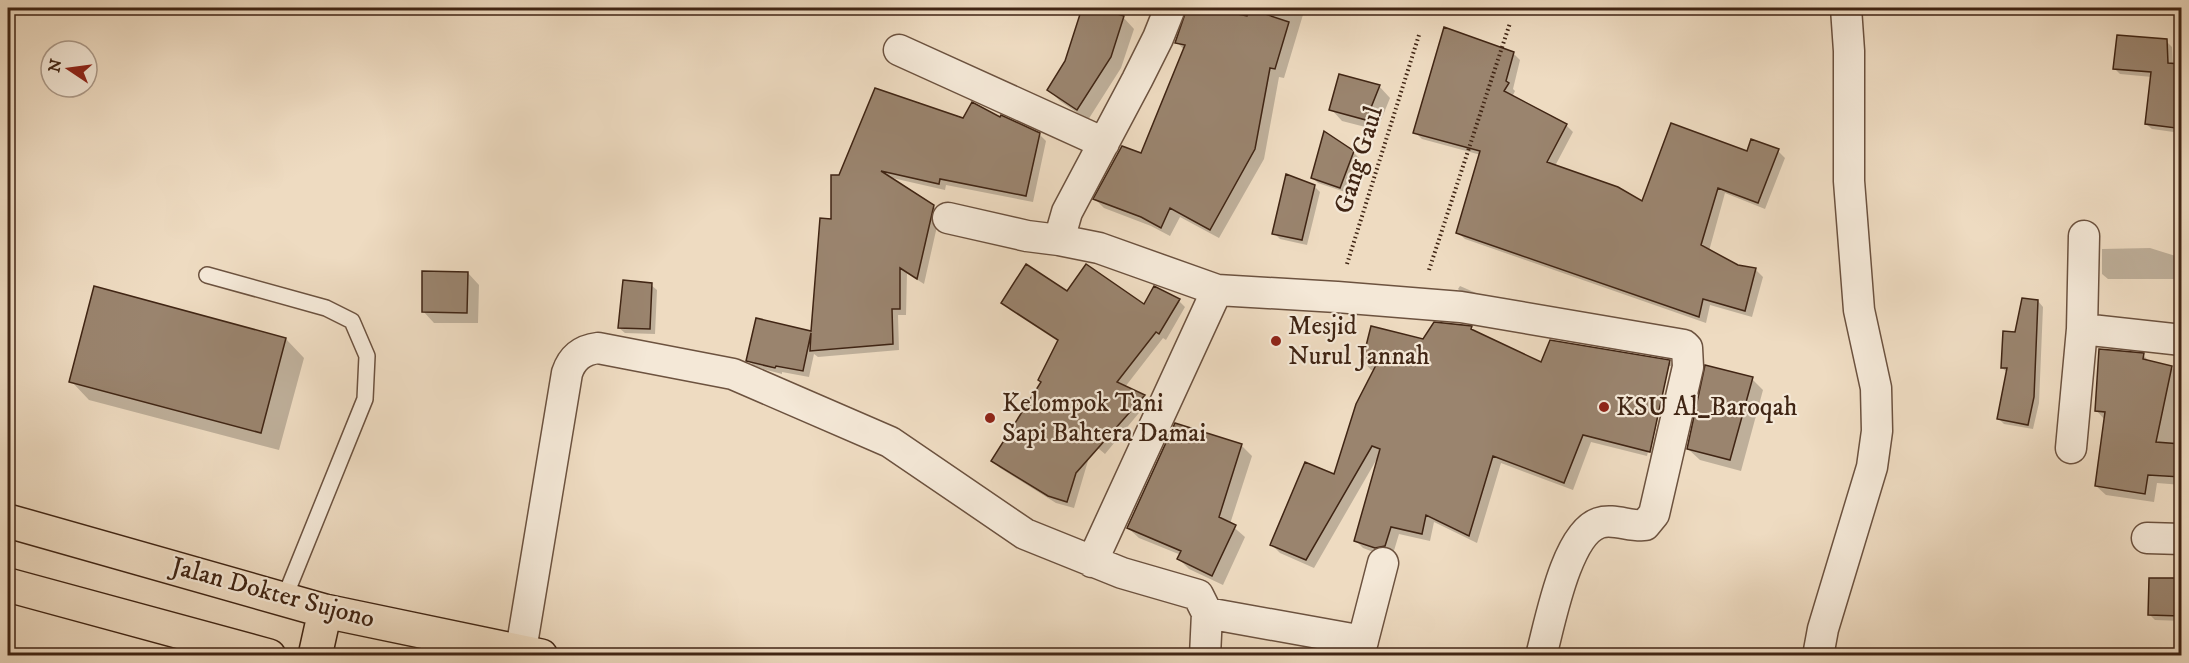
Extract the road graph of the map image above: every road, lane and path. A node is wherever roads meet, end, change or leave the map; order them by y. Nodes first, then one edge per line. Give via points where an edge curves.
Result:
1 (1170, 8) edge
2 (1846, 8) edge
3 (1510, 23) dead end
4 (1419, 34) dead end
5 (899, 50) dead end
6 (1104, 143) junction
7 (948, 218) dead end
8 (2084, 236) dead end
9 (1059, 240) junction
10 (207, 275) dead end
11 (1217, 290) junction
12 (1337, 297) junction
13 (1419, 303) junction
14 (2082, 329) junction
15 (2181, 340) edge
16 (2071, 448) dead end
17 (8, 522) edge
18 (2147, 538) dead end
19 (2181, 539) edge
20 (1092, 562) junction
21 (1383, 563) dead end
22 (8, 585) edge
23 (284, 599) junction
24 (325, 611) junction
25 (1207, 613) junction
26 (1361, 648) edge
27 (531, 653) edge
28 (269, 656) edge
29 (315, 656) edge
30 (1205, 656) edge
31 (1541, 656) edge
32 (1818, 656) edge

1 - 6 street
2 - 32 street via 1849,181 1859,310 1876,388 1877,431 1872,467
3 - 13 path
4 - 12 path, Gang Gaul
5 - 6 street
6 - 9 street via 1067,212
7 - 9 street
8 - 14 street
9 - 11 street via 1099,249
10 - 23 lane via 344,316 352,321 367,356 365,399
11 - 12 street
11 - 20 street
12 - 13 street
13 - 31 street via 1681,343 1687,348 1688,367 1654,514 1646,525 1602,521 1584,533 1560,585
14 - 15 street
14 - 16 street
17 - 23 highway, Jalan Dokter Sujono
18 - 19 street
20 - 25 street via 1198,595
20 - 27 street via 1025,534 890,442 733,374 593,349 574,359 566,377
21 - 26 street
22 - 28 highway
23 - 24 highway, Jalan Dokter Sujono
24 - 27 highway, Jalan Dokter Sujono
24 - 29 highway
25 - 26 street
25 - 30 street

